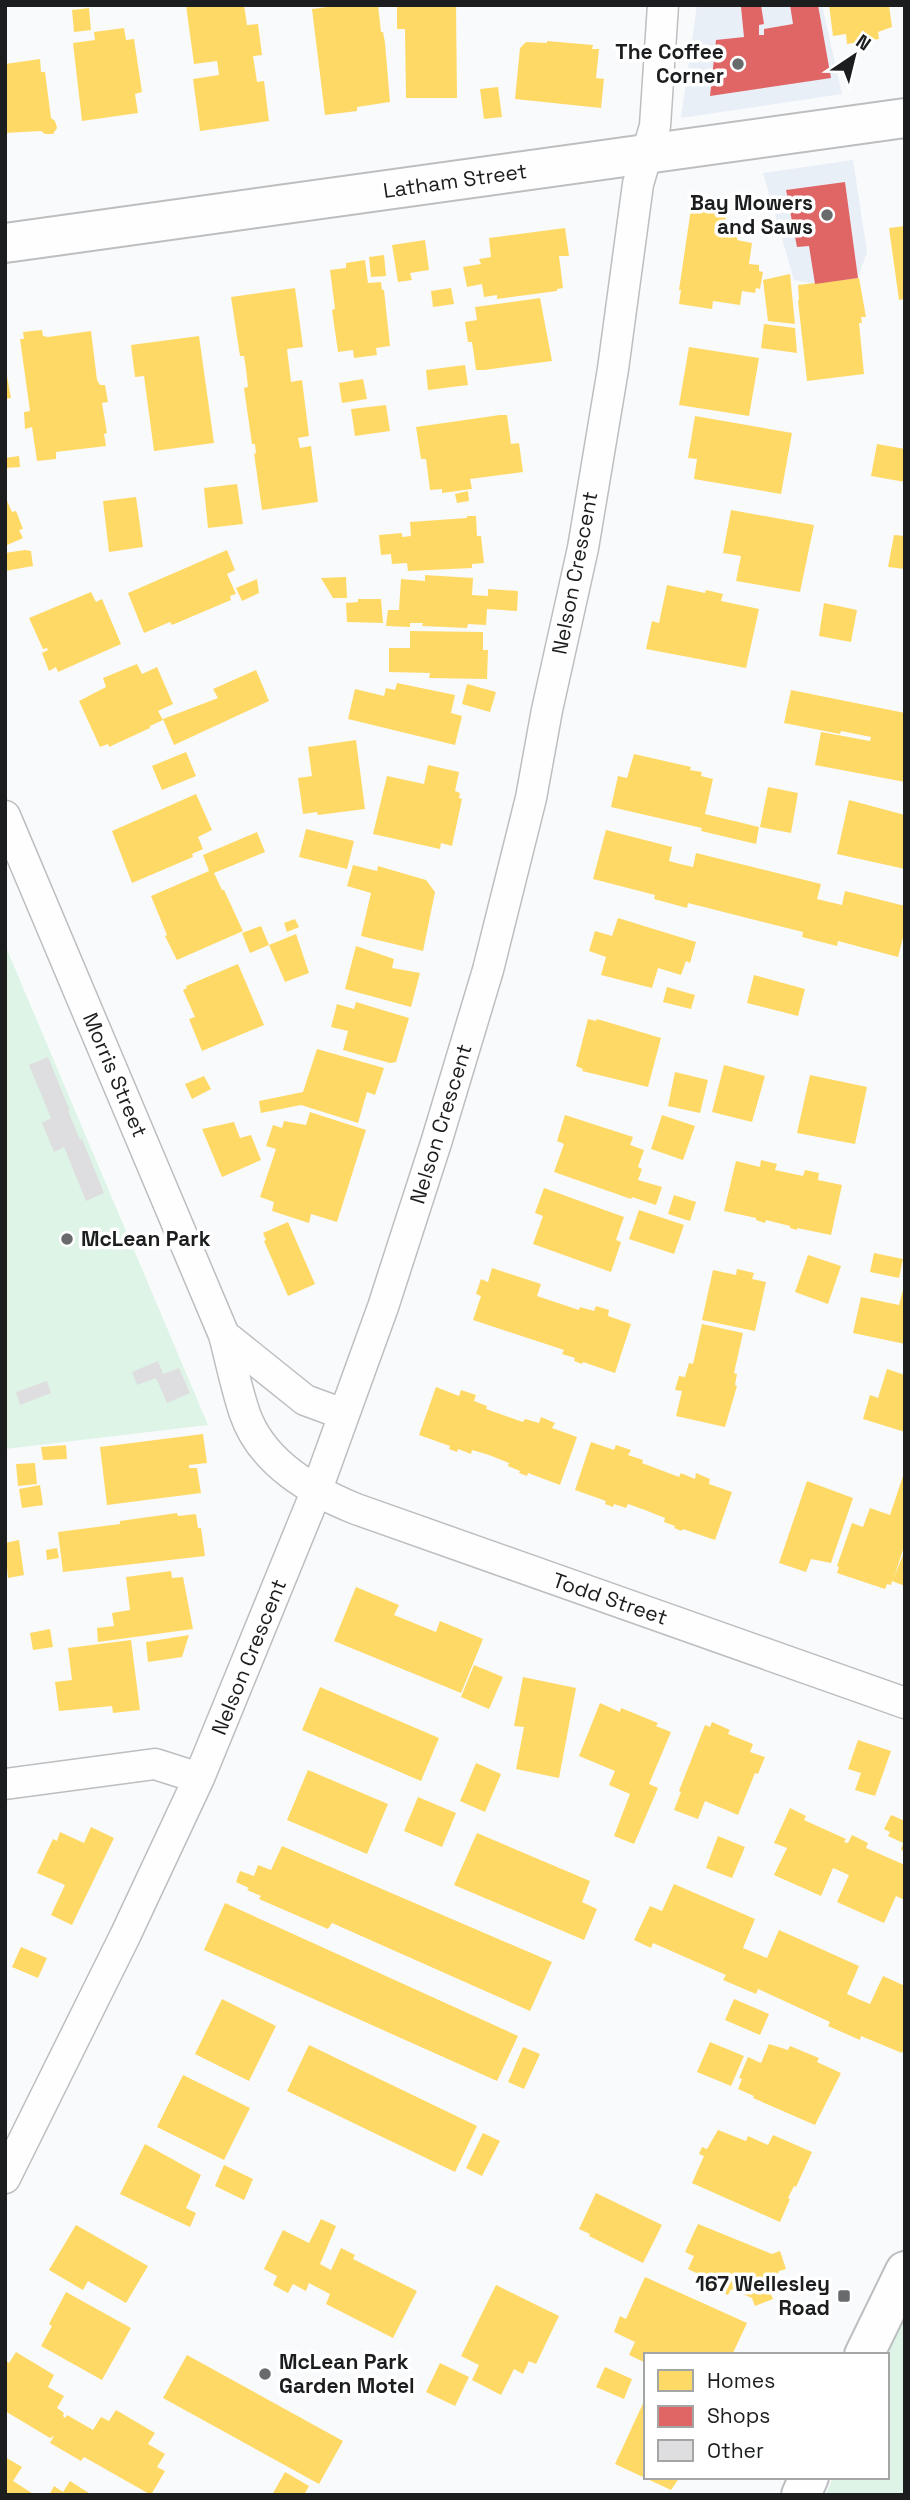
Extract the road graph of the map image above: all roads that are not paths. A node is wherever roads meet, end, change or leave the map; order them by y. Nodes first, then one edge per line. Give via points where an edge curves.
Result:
1 (663, 5) edge
2 (905, 118) edge
3 (646, 155) junction
4 (5, 243) edge
5 (5, 816) edge
6 (224, 1335) junction
7 (343, 1414) junction
8 (316, 1492) junction
9 (905, 1703) edge
10 (199, 1778) junction
11 (5, 1784) edge
12 (5, 2178) edge
13 (905, 2271) edge
14 (865, 2353) edge
15 (808, 2479) edge
16 (801, 2495) edge

1 - 3 street, Nelson Crescent via 655,126
2 - 3 main road, Latham Street
3 - 4 main road, Latham Street
3 - 7 street, Nelson Crescent via 583,548 531,798 488,970 436,1143
5 - 6 street, Morris Street
6 - 7 street, Morris Street via 305,1400
6 - 8 street, Morris Street via 245,1416 268,1455
7 - 8 street, Nelson Crescent
8 - 9 street, Todd Street
8 - 10 street, Nelson Crescent
10 - 11 street via 155,1764
10 - 12 street, Nelson Crescent
13 - 14 main road
15 - 16 main road

